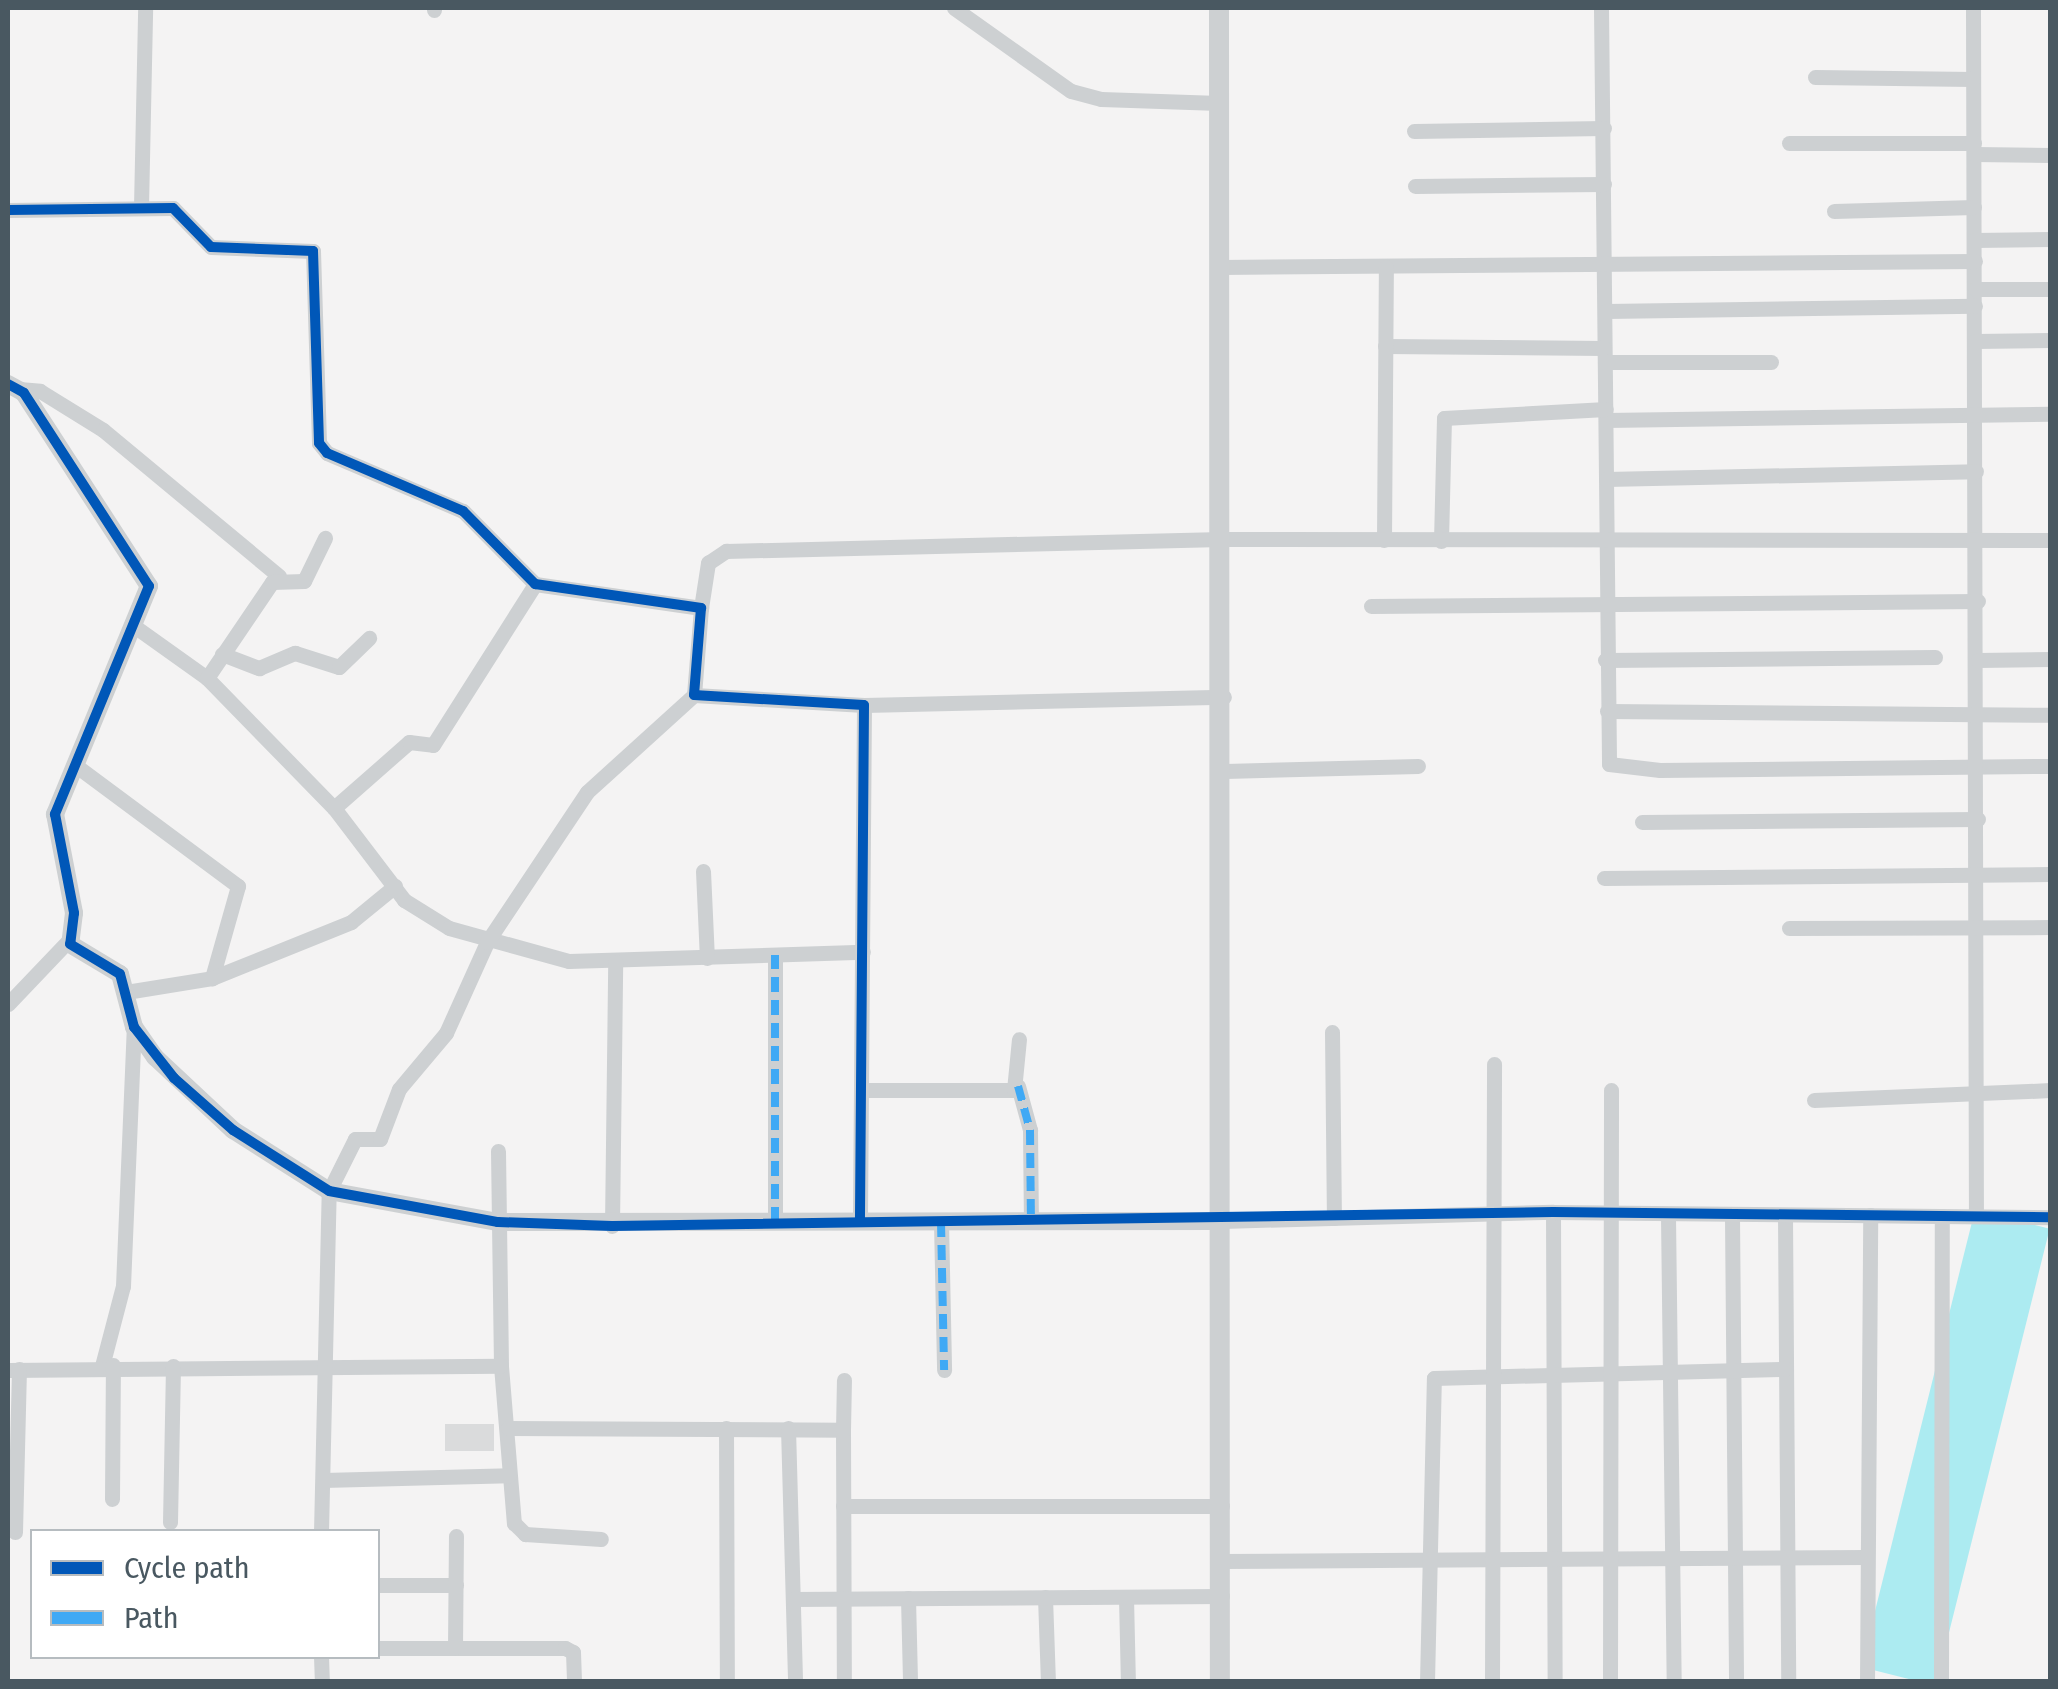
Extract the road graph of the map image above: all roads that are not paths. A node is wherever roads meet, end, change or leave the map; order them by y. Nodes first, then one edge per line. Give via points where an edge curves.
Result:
1 (145, 8) edge
2 (954, 8) edge
3 (1218, 8) edge
4 (1600, 8) edge
5 (1973, 8) edge
6 (1815, 77) dead end
7 (1973, 79) junction
8 (1219, 102) junction
9 (1604, 128) junction
10 (1414, 132) dead end
11 (1789, 143) dead end
12 (1974, 149) junction
13 (2050, 154) edge
14 (1604, 184) junction
15 (1415, 186) dead end
16 (141, 206) junction
17 (1974, 207) junction
18 (8, 210) edge
19 (1834, 210) dead end
20 (2050, 239) edge
21 (1974, 240) junction
22 (1974, 261) junction
23 (1220, 266) junction
24 (1604, 266) junction
25 (1386, 267) junction
26 (1975, 289) junction
27 (2050, 289) edge
28 (1975, 306) junction
29 (1606, 311) junction
30 (2050, 340) edge
31 (1975, 341) junction
32 (1385, 346) junction
33 (1605, 355) junction
34 (1771, 362) dead end
35 (13, 386) edge
36 (1606, 414) junction
37 (1976, 414) junction
38 (2050, 414) edge
39 (1976, 471) junction
40 (1606, 479) junction
41 (324, 538) dead end
42 (1977, 538) junction
43 (1222, 539) junction
44 (1384, 540) junction
45 (2050, 540) edge
46 (1441, 541) junction
47 (1605, 542) junction
48 (279, 576) junction
49 (535, 584) junction
50 (1978, 601) junction
51 (1606, 602) junction
52 (1371, 606) dead end
53 (701, 608) junction
54 (134, 626) junction
55 (369, 638) dead end
56 (222, 654) junction
57 (1934, 657) dead end
58 (2050, 659) edge
59 (1606, 660) junction
60 (1978, 660) junction
61 (208, 678) junction
62 (694, 695) junction
63 (1224, 697) junction
64 (864, 705) junction
65 (1607, 711) junction
66 (2050, 715) edge
67 (1978, 717) junction
68 (75, 765) junction
69 (1418, 766) dead end
70 (1979, 766) junction
71 (2050, 766) edge
72 (1225, 771) junction
73 (334, 808) junction
74 (1978, 819) junction
75 (1642, 822) dead end
76 (704, 871) dead end
77 (2050, 874) edge
78 (1978, 875) junction
79 (1604, 878) dead end
80 (395, 886) junction
81 (1978, 927) junction
82 (2050, 927) edge
83 (1789, 928) dead end
84 (70, 939) junction
85 (487, 942) junction
86 (863, 952) junction
87 (775, 956) junction
88 (706, 958) junction
89 (615, 962) junction
90 (212, 978) junction
91 (126, 992) junction
92 (8, 1004) edge
93 (134, 1027) junction
94 (1332, 1032) dead end
95 (1019, 1040) dead end
96 (1494, 1064) dead end
97 (1018, 1086) junction
98 (862, 1090) junction
99 (1611, 1090) dead end
100 (2050, 1090) edge
101 (1976, 1091) junction
102 (1814, 1100) dead end
103 (498, 1150) dead end
104 (329, 1191) junction
105 (1489, 1212) junction
106 (1552, 1212) junction
107 (1611, 1213) junction
108 (1870, 1215) junction
109 (1668, 1216) junction
110 (1785, 1216) junction
111 (1942, 1216) junction
112 (1976, 1216) junction
113 (1732, 1217) junction
114 (1334, 1218) junction
115 (2050, 1218) edge
116 (860, 1220) junction
117 (1222, 1221) junction
118 (498, 1222) junction
119 (775, 1222) junction
120 (941, 1222) junction
121 (1031, 1222) junction
122 (612, 1226) junction
123 (107, 1366) junction
124 (173, 1366) junction
125 (324, 1366) junction
126 (501, 1366) junction
127 (1669, 1369) junction
128 (1786, 1369) junction
129 (13, 1370) edge
130 (944, 1370) dead end
131 (1554, 1370) junction
132 (1611, 1370) junction
133 (1734, 1371) junction
134 (1492, 1374) junction
135 (844, 1380) dead end
136 (508, 1428) junction
137 (726, 1428) junction
138 (788, 1428) junction
139 (843, 1430) junction
140 (509, 1476) junction
141 (323, 1480) junction
142 (112, 1499) dead end
143 (844, 1506) junction
144 (1222, 1506) junction
145 (170, 1522) dead end
146 (321, 1529) edge
147 (15, 1532) dead end
148 (456, 1536) dead end
149 (602, 1539) dead end
150 (1611, 1557) junction
151 (1675, 1557) junction
152 (1737, 1557) junction
153 (1788, 1557) junction
154 (1866, 1557) junction
155 (1428, 1558) junction
156 (1495, 1558) junction
157 (1554, 1558) junction
158 (1222, 1561) junction
159 (380, 1585) edge
160 (456, 1585) junction
161 (1222, 1596) junction
162 (1126, 1597) junction
163 (792, 1598) junction
164 (908, 1598) junction
165 (1045, 1598) junction
166 (842, 1600) junction
167 (380, 1648) edge
168 (455, 1648) junction
169 (574, 1682) edge
170 (727, 1682) edge
171 (794, 1682) edge
172 (844, 1682) edge
173 (910, 1682) edge
174 (1048, 1682) edge
175 (1128, 1682) edge
176 (1220, 1682) edge
177 (1427, 1682) edge
178 (1492, 1682) edge
179 (1555, 1682) edge
180 (1610, 1682) edge
181 (1674, 1682) edge
182 (1736, 1682) edge
183 (1788, 1682) edge
184 (1867, 1682) edge
185 (1940, 1682) edge

1 - 16 street
2 - 8 street via 1071,91 1102,99
3 - 8 main road
4 - 9 street
5 - 7 street
6 - 7 street
7 - 12 street
8 - 23 main road
9 - 10 street
9 - 14 street
11 - 12 street
12 - 13 street
12 - 17 street
14 - 15 street
14 - 24 street
16 - 18 street
16 - 49 street via 178,210 210,247 313,251 321,447 463,510
17 - 19 street
17 - 21 street
20 - 21 street
21 - 22 street
22 - 24 street
22 - 26 street
23 - 25 street
23 - 43 main road
24 - 25 street
24 - 29 street
25 - 32 street
26 - 27 street
26 - 28 street
28 - 29 street
28 - 31 street
29 - 33 street
30 - 31 street
31 - 37 street
32 - 33 street
32 - 44 street
33 - 34 street
33 - 36 street
35 - 48 street via 40,391 103,430
35 - 54 street via 146,574 148,596
36 - 37 street
36 - 40 street
36 - 46 street via 1444,418
37 - 38 street
37 - 39 street
39 - 40 street
39 - 42 street
40 - 47 street
41 - 48 street via 304,581
42 - 45 street
42 - 47 street
42 - 50 street
43 - 44 street
43 - 53 street via 726,551 708,563
43 - 63 main road
44 - 46 street
46 - 47 street
47 - 51 street
48 - 56 street
49 - 53 street
49 - 73 street via 433,746 409,742
50 - 51 street
50 - 60 street
51 - 52 street
51 - 59 street
53 - 62 street
54 - 61 street
54 - 68 street
55 - 56 street via 339,667 294,653 259,668
56 - 61 street
57 - 59 street
58 - 60 street
59 - 65 street
60 - 67 street
61 - 73 street
62 - 64 street
62 - 85 street via 586,792
63 - 64 street
63 - 72 main road
64 - 86 street
65 - 67 street
65 - 70 street via 1606,756 1619,768
66 - 67 street
67 - 70 street
68 - 84 street via 55,814 74,913
68 - 90 street via 238,886
69 - 72 street
70 - 71 street
70 - 74 street
72 - 117 main road
73 - 80 street
74 - 75 street
74 - 78 street
76 - 88 street
77 - 78 street
78 - 79 street
78 - 81 street
80 - 85 street via 419,914
80 - 90 street via 351,922
81 - 82 street
81 - 83 street
81 - 101 street
84 - 91 street via 120,974
84 - 92 street
85 - 89 street
85 - 104 street via 446,1033 399,1088 380,1139 355,1139
86 - 87 street
86 - 98 street
87 - 88 street
87 - 119 street
88 - 89 street
89 - 122 street
90 - 91 street
91 - 93 street
93 - 104 street via 202,1104
93 - 123 street via 123,1286
94 - 114 street
95 - 97 street
96 - 105 street
97 - 98 street
97 - 121 street via 1030,1130
98 - 116 street
99 - 107 street
100 - 101 street
101 - 102 street
101 - 112 street
103 - 118 street
104 - 118 street
104 - 125 street
105 - 106 street
105 - 114 street
105 - 134 street
106 - 107 street
106 - 131 street
107 - 109 street
107 - 132 street
108 - 110 street
108 - 111 street
108 - 154 street
109 - 113 street
109 - 127 street
110 - 113 street
110 - 128 street
111 - 112 street
111 - 185 street
112 - 115 street
113 - 133 street
114 - 117 street
116 - 119 street
116 - 120 street
117 - 121 street
117 - 144 main road
118 - 122 street
118 - 126 street
119 - 122 street
120 - 121 street
120 - 130 street
123 - 124 street
123 - 129 street
123 - 142 street
124 - 125 street
124 - 145 street
125 - 126 street
125 - 141 street
126 - 136 street
127 - 132 street
127 - 133 street
127 - 151 street
128 - 133 street
128 - 153 street
129 - 147 street
131 - 132 street
131 - 134 street
131 - 157 street
132 - 150 street
133 - 152 street
134 - 155 street via 1442,1374 1430,1382
134 - 156 street
135 - 139 street
136 - 137 street
136 - 140 street
137 - 138 street
137 - 170 street
138 - 139 street
138 - 163 street
139 - 143 street
140 - 141 street
140 - 149 street via 518,1530
141 - 146 street
143 - 144 street
143 - 166 street
144 - 158 main road
148 - 160 street
150 - 151 street
150 - 157 street
150 - 180 street
151 - 152 street
151 - 181 street
152 - 153 street
152 - 182 street
153 - 154 street
153 - 183 street
154 - 184 street
155 - 156 street
155 - 158 street
155 - 177 street
156 - 157 street
156 - 178 street
157 - 179 street
158 - 161 main road
159 - 160 street
160 - 168 street
161 - 162 street
161 - 176 main road
162 - 165 street
162 - 175 street
163 - 166 street
163 - 171 street
164 - 165 street
164 - 166 street
164 - 173 street
165 - 174 street
166 - 172 street
167 - 168 street
168 - 169 street via 565,1648 573,1652

